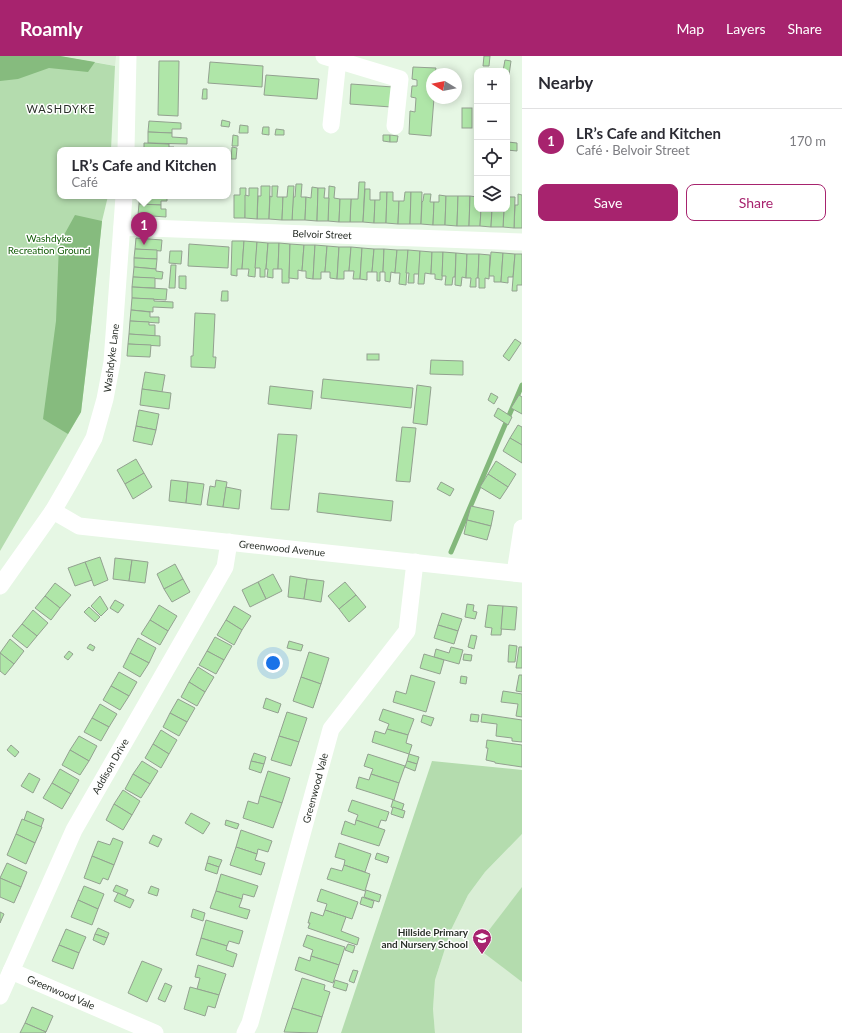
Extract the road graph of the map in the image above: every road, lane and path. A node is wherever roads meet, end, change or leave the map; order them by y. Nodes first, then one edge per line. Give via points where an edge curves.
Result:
1 (128, 56) edge
2 (331, 58) edge
3 (331, 125) dead end
4 (395, 126) dead end
5 (126, 147) edge
6 (124, 199) edge
7 (122, 227) junction
8 (522, 242) edge
9 (53, 511) junction
10 (522, 528) edge
11 (229, 542) junction
12 (415, 562) junction
13 (519, 573) edge
14 (0, 586) edge
15 (11, 971) junction
16 (0, 996) edge
17 (155, 1033) edge
18 (245, 1033) edge

1 - 5 street
2 - 3 street
2 - 4 street via 400,79
6 - 7 street, Washdyke Lane
7 - 8 street, Belvoir Street
7 - 9 street, Washdyke Lane via 112,362 105,400 94,438
9 - 11 street, Greenwood Avenue via 79,526
9 - 14 street, Washdyke Lane
10 - 13 street
11 - 12 street, Greenwood Avenue
11 - 15 street, Addison Drive via 225,566 74,830
12 - 13 street, Greenwood Avenue
12 - 18 street, Greenwood Vale via 407,630 331,729 252,1018
15 - 16 street, Addison Drive
15 - 17 street, Greenwood Vale

